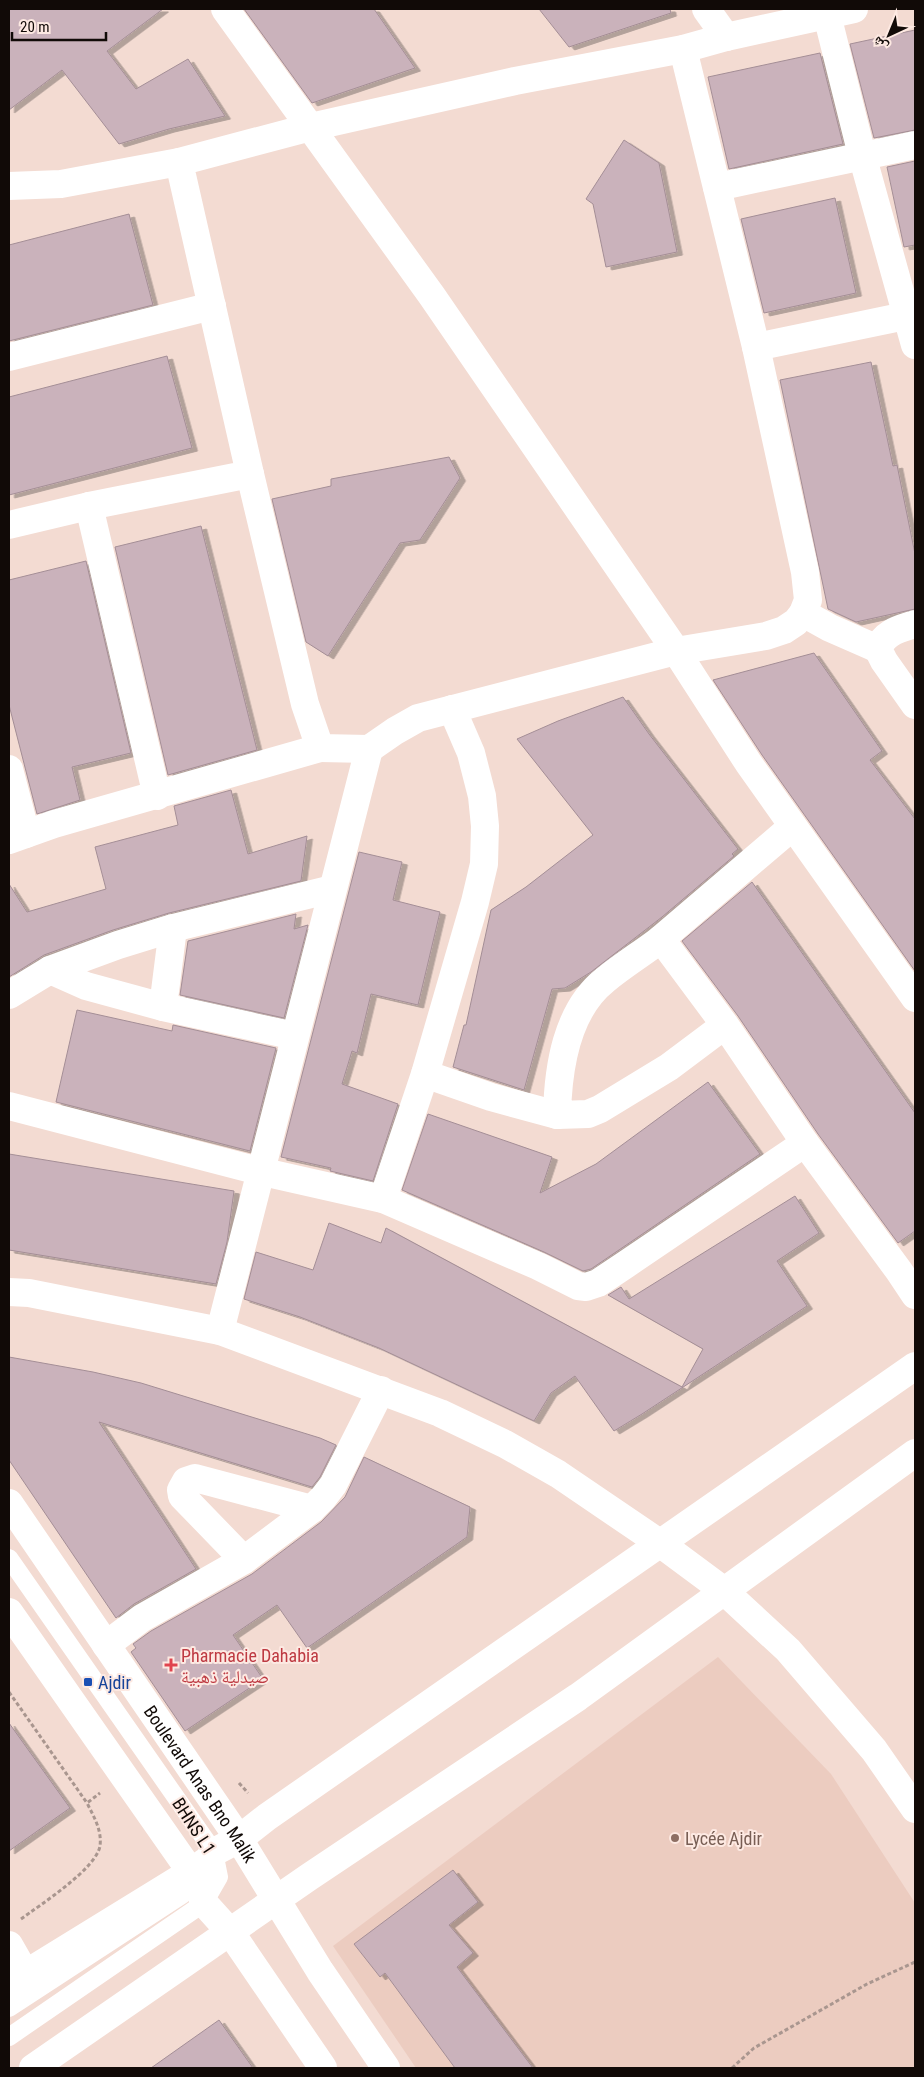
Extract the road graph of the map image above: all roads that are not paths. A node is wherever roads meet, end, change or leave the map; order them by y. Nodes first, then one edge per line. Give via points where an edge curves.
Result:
1 (225, 9) edge
2 (706, 9) edge
3 (854, 9) edge
4 (827, 15) junction
5 (726, 37) junction
6 (682, 49) junction
7 (311, 127) junction
8 (915, 145) edge
9 (862, 155) junction
10 (179, 162) junction
11 (9, 186) edge
12 (717, 187) junction
13 (212, 306) junction
14 (912, 315) edge
15 (915, 345) edge
16 (756, 347) junction
17 (9, 357) edge
18 (250, 474) junction
19 (89, 506) junction
20 (9, 525) edge
21 (803, 613) junction
22 (915, 624) edge
23 (878, 649) junction
24 (676, 651) junction
25 (915, 705) edge
26 (452, 709) junction
27 (320, 748) junction
28 (369, 749) junction
29 (9, 769) edge
30 (157, 796) junction
31 (792, 827) junction
32 (18, 837) edge
33 (332, 890) junction
34 (173, 928) junction
35 (661, 939) junction
36 (50, 970) junction
37 (9, 995) edge
38 (915, 998) edge
39 (163, 1007) junction
40 (726, 1025) junction
41 (295, 1036) junction
42 (425, 1074) junction
43 (9, 1106) edge
44 (557, 1115) junction
45 (805, 1143) junction
46 (260, 1171) junction
47 (383, 1199) junction
48 (9, 1292) edge
49 (915, 1295) edge
50 (220, 1331) junction
51 (915, 1366) edge
52 (381, 1390) junction
53 (915, 1453) edge
54 (9, 1502) edge
55 (312, 1509) junction
56 (660, 1544) junction
57 (9, 1558) edge
58 (244, 1560) junction
59 (9, 1569) edge
60 (723, 1590) junction
61 (9, 1612) edge
62 (106, 1645) junction
63 (915, 1810) edge
64 (239, 1839) junction
65 (203, 1874) junction
66 (278, 1900) junction
67 (231, 1933) junction
68 (12, 1934) edge
69 (17, 1979) edge
70 (9, 2008) edge
71 (9, 2037) edge
72 (33, 2068) edge
73 (323, 2068) edge
74 (386, 2068) edge

1 - 7 street
2 - 5 street
3 - 4 street
4 - 5 street
4 - 9 street
5 - 6 street
6 - 7 street via 515,81
6 - 12 street
7 - 10 street
7 - 24 street via 432,296
8 - 9 street
9 - 12 street
9 - 14 street
10 - 11 street via 60,184
10 - 13 street
12 - 16 street
13 - 17 street
13 - 18 street
14 - 15 street
14 - 16 street
16 - 21 street via 804,572 808,600
18 - 19 street
18 - 27 street via 305,704
19 - 20 street
19 - 30 street
21 - 23 street
21 - 24 street via 784,630 766,636
22 - 23 street via 886,636
23 - 25 street
24 - 26 street
24 - 31 street
26 - 28 street via 418,718
26 - 42 street via 472,752 482,796 484,864
27 - 28 street
27 - 30 street
28 - 33 street
29 - 32 street
30 - 32 street
31 - 35 street
31 - 38 street
33 - 34 street
33 - 41 street
34 - 36 street
34 - 39 street
35 - 40 street
35 - 44 street via 605,980 580,1009 566,1044
36 - 37 street
36 - 39 street via 86,986
39 - 41 street
40 - 44 street via 669,1067 613,1102 588,1114
40 - 45 street
41 - 46 street
42 - 44 street
42 - 47 street
43 - 46 street
45 - 47 street via 598,1283 586,1287
45 - 49 street
46 - 47 street
46 - 50 street
48 - 50 street via 29,1293
50 - 52 street
51 - 56 street
52 - 55 street via 333,1484
52 - 56 street via 505,1444 558,1474
53 - 60 street
54 - 62 street, Boulevard Anas Bno Malik
55 - 58 street
55 - 58 street via 195,1478 186,1481 181,1490 182,1496
56 - 60 street
56 - 64 street
57 - 65 lane, BHNS L1
58 - 62 street via 142,1618
59 - 65 lane, BHNS L1 via 198,1840
60 - 63 street via 788,1650 874,1750
60 - 66 street via 578,1697
61 - 65 street via 124,1776
62 - 64 street, Boulevard Anas Bno Malik
64 - 65 street
64 - 66 street, Boulevard Anas Bno Malik
65 - 67 street
65 - 69 street
65 - 70 lane, BHNS L1 via 182,1895
65 - 71 lane
66 - 67 street
66 - 74 street, Boulevard Anas Bno Malik via 320,1971
67 - 72 street
67 - 73 street
68 - 69 street

